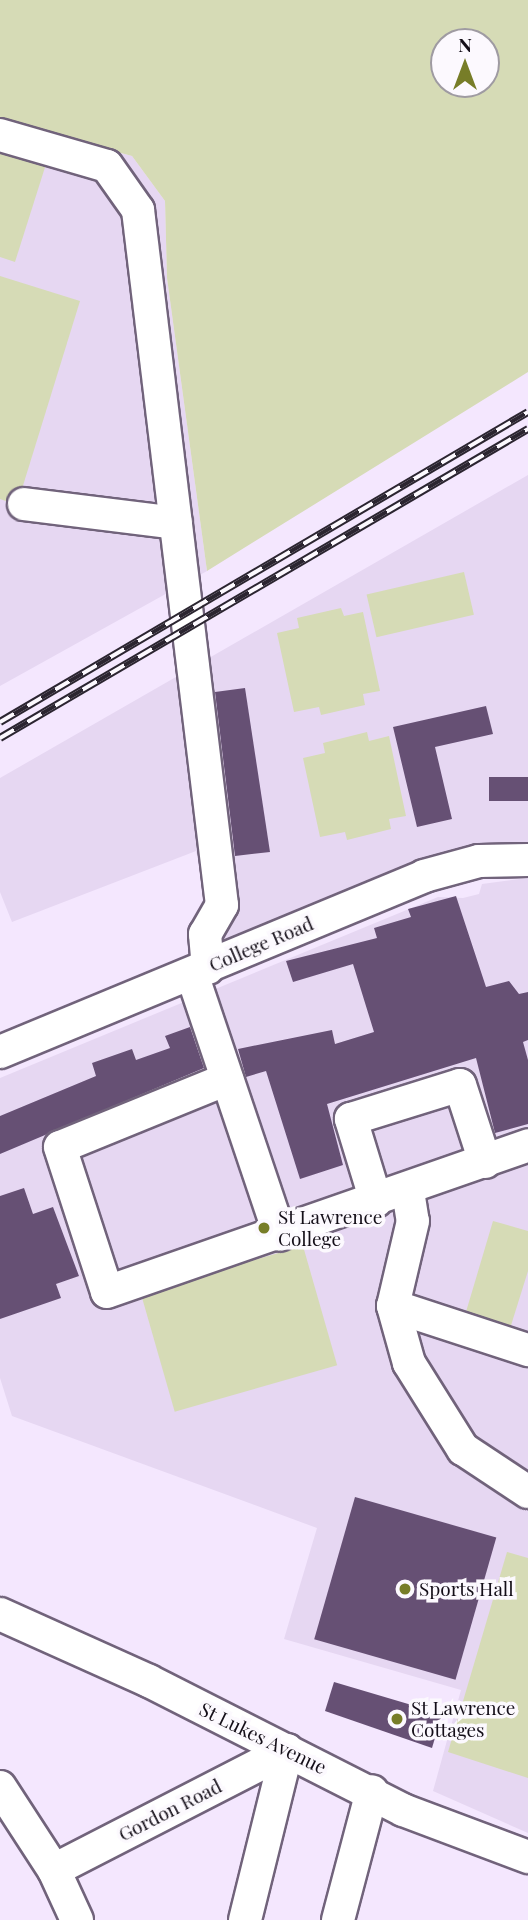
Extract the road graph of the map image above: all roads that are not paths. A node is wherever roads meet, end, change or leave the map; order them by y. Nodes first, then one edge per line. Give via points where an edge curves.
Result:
1 (0, 135) edge
2 (24, 504) dead end
3 (176, 523) junction
4 (528, 860) edge
5 (200, 971) junction
6 (0, 1052) edge
7 (227, 1079) junction
8 (528, 1145) edge
9 (485, 1163) junction
10 (408, 1191) junction
11 (376, 1201) junction
12 (280, 1236) junction
13 (393, 1306) junction
14 (528, 1350) edge
15 (528, 1492) edge
16 (0, 1614) edge
17 (287, 1750) junction
18 (0, 1787) edge
19 (372, 1791) junction
20 (528, 1857) edge
21 (54, 1870) junction
22 (77, 1920) edge
23 (245, 1920) edge
24 (338, 1920) edge

1 - 3 street via 107,166 138,209
2 - 3 street
3 - 5 street via 222,905 205,934
4 - 5 street, College Road via 479,861 424,876
5 - 6 street, College Road
5 - 7 street
7 - 12 street
7 - 12 street via 60,1147 107,1292
8 - 9 street
9 - 10 street
9 - 11 street via 460,1085 351,1119
10 - 11 street
10 - 13 street via 413,1221
11 - 12 street
13 - 14 street
13 - 15 street via 409,1363 463,1449
16 - 17 street, St Lukes Avenue
17 - 19 street, St Lukes Avenue
17 - 21 street, Gordon Road
17 - 23 street
18 - 21 street
19 - 20 street, St Lukes Avenue via 447,1831
19 - 24 street
21 - 22 street

